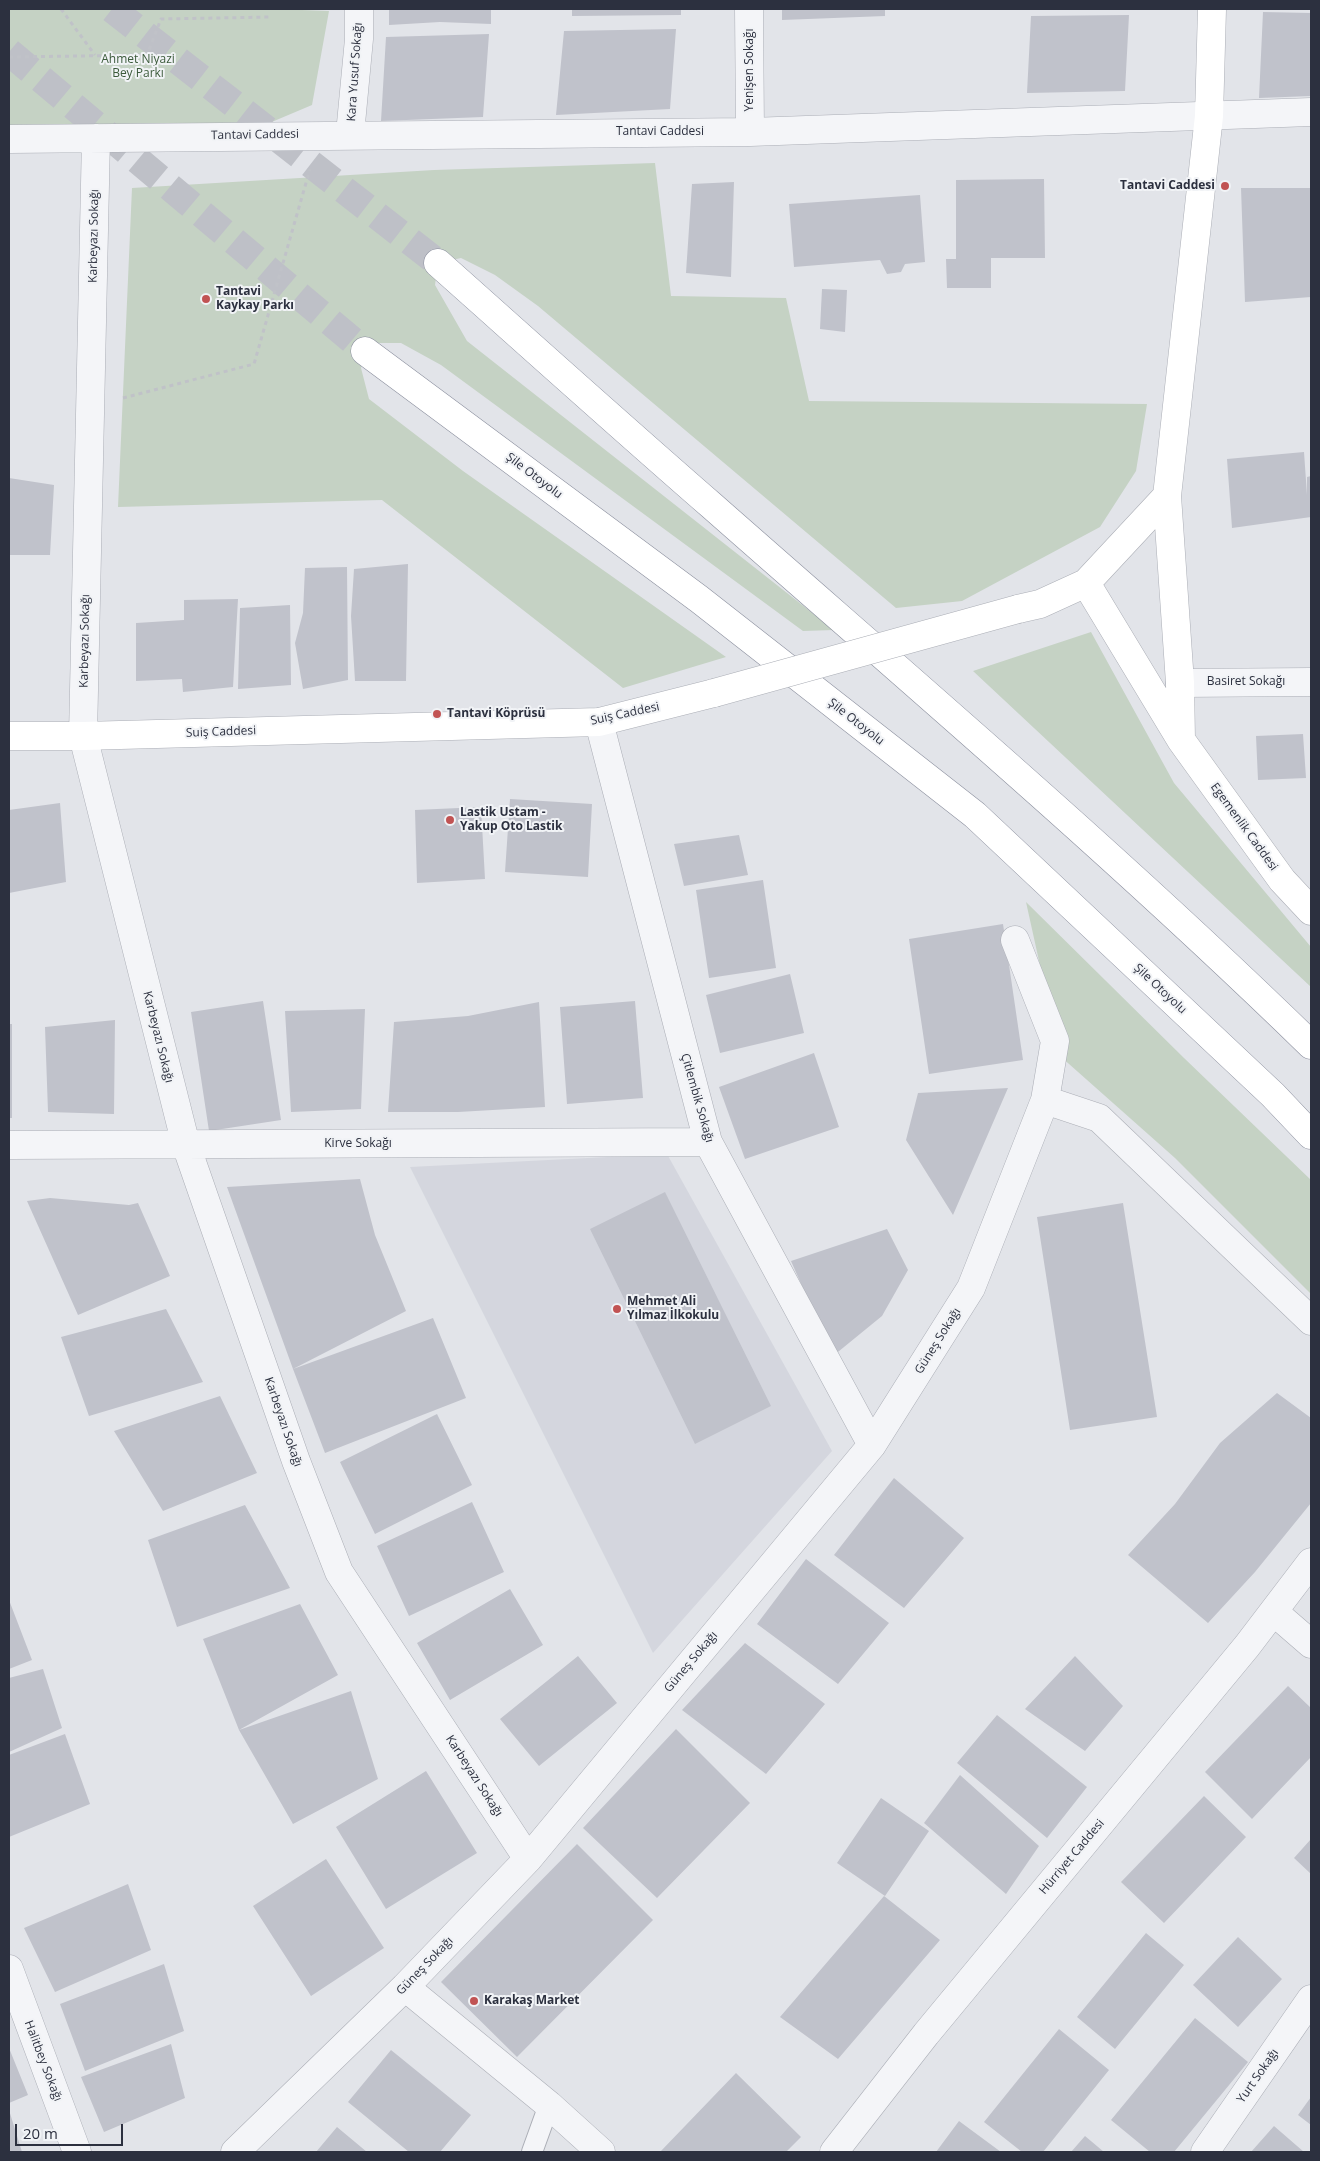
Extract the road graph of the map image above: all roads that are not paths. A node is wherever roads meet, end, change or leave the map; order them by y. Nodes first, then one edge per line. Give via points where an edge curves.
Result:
1 (359, 9) edge
2 (749, 9) edge
3 (1212, 9) edge
4 (1311, 112) edge
5 (1210, 116) junction
6 (750, 132) junction
7 (350, 134) junction
8 (96, 138) junction
9 (9, 139) edge
10 (438, 263) tunnel mouth
11 (366, 351) tunnel mouth
12 (1166, 496) junction
13 (1086, 582) junction
14 (1311, 682) edge
15 (1180, 683) junction
16 (599, 722) junction
17 (9, 736) edge
18 (83, 736) junction
19 (1181, 740) junction
20 (1311, 911) edge
21 (1015, 940) dead end
22 (1311, 1045) edge
23 (1045, 1100) junction
24 (1311, 1135) edge
25 (708, 1142) junction
26 (9, 1145) edge
27 (186, 1145) junction
28 (1311, 1321) edge
29 (872, 1445) junction
30 (1311, 1562) edge
31 (1274, 1612) junction
32 (1311, 1644) edge
33 (528, 1859) junction
34 (9, 1969) edge
35 (405, 1987) junction
36 (1311, 1999) edge
37 (549, 2105) junction
38 (77, 2152) edge
39 (235, 2152) edge
40 (532, 2152) edge
41 (601, 2152) edge
42 (834, 2152) edge
43 (1205, 2152) edge

1 - 7 street, Kara Yusuf Sokağı
2 - 6 street, Yenişen Sokağı
3 - 5 main road
4 - 5 street, Tantavi Caddesi
5 - 6 street, Tantavi Caddesi
5 - 12 main road
6 - 7 street, Tantavi Caddesi
7 - 8 street, Tantavi Caddesi
8 - 9 street, Tantavi Caddesi
8 - 18 street, Karbeyazı Sokağı
10 - 22 main road via 983,742 1220,957
11 - 24 main road, Şile Otoyolu via 700,599 975,816 1273,1094
12 - 13 main road
12 - 15 main road
13 - 16 main road, Suiş Caddesi, bridge via 1040,604
13 - 19 main road, Egemenlik Caddesi
14 - 15 street, Basiret Sokağı
15 - 19 main road
16 - 18 main road, Suiş Caddesi
16 - 25 street, Çitlembik Sokağı
17 - 18 main road, Suiş Caddesi
18 - 27 street, Karbeyazı Sokağı
19 - 20 main road, Egemenlik Caddesi via 1282,880
21 - 23 street, Güneş Sokağı via 1055,1041
23 - 28 street via 1099,1118
23 - 29 street, Güneş Sokağı via 972,1288
25 - 27 street, Kirve Sokağı
25 - 29 street, Çitlembik Sokağı
26 - 27 street, Kirve Sokağı
27 - 33 street, Karbeyazı Sokağı via 296,1461 339,1572
29 - 33 street, Güneş Sokağı
30 - 31 street, Hürriyet Caddesi
31 - 32 street
31 - 42 street, Hürriyet Caddesi via 926,2034
33 - 35 street, Güneş Sokağı
34 - 38 street, Halitbey Sokağı
35 - 37 street
35 - 39 street, Güneş Sokağı
36 - 43 street, Yurt Sokağı
37 - 40 lane
37 - 41 street

